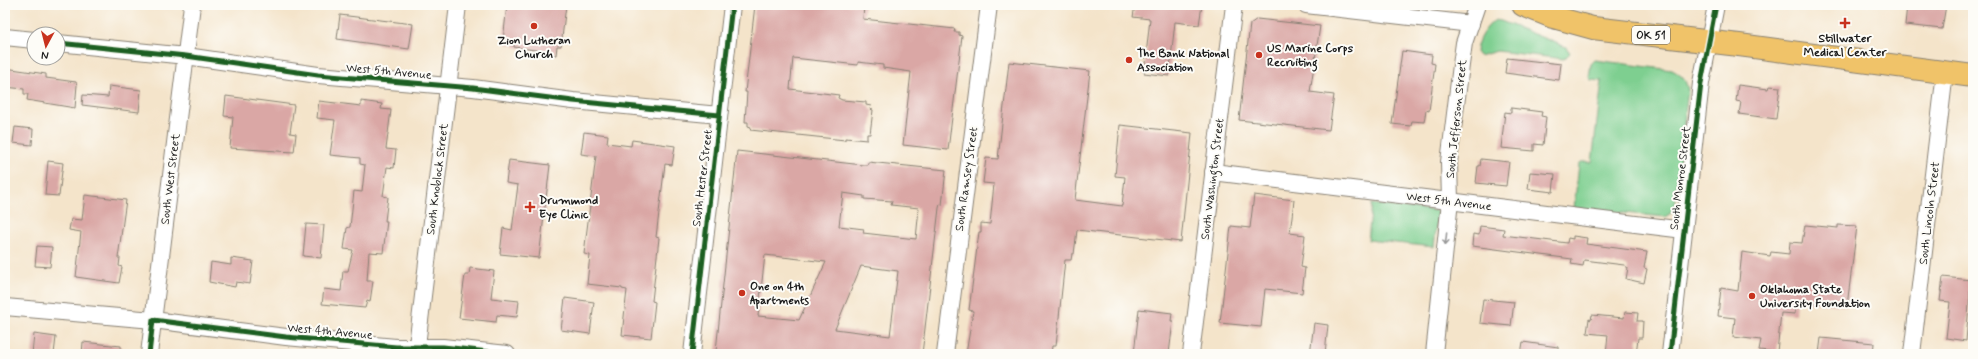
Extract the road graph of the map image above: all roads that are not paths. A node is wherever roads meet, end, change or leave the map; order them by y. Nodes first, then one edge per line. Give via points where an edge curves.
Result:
1 (192, 5) edge
2 (458, 5) edge
3 (732, 5) edge
4 (989, 5) edge
5 (1234, 5) edge
6 (1306, 5) edge
7 (1477, 5) edge
8 (1523, 5) edge
9 (1716, 5) edge
10 (1471, 24) junction
11 (5, 37) edge
12 (26, 39) edge
13 (1709, 42) junction
14 (66, 44) edge
15 (186, 56) junction
16 (1945, 72) junction
17 (1973, 76) edge
18 (448, 87) junction
19 (719, 115) junction
20 (1213, 172) junction
21 (1450, 201) junction
22 (1684, 230) junction
23 (5, 307) edge
24 (153, 320) junction
25 (416, 351) edge
26 (149, 354) edge
27 (507, 354) edge
28 (692, 354) edge
29 (945, 354) edge
30 (1190, 354) edge
31 (1434, 354) edge
32 (1670, 354) edge
33 (1912, 354) edge

1 - 15 street, South West Street
2 - 18 street, South Knoblock Street
3 - 19 street, South Hester Street
4 - 29 street, South Ramsey Street
5 - 20 street, South Washington Street
6 - 10 street
7 - 10 street, South Jefferson Street
8 - 13 highway, OK 51 via 1553,17 1593,28
9 - 13 street, South Monroe Street
10 - 21 street, South Jefferson Street via 1464,44 1451,148
11 - 12 street
13 - 16 highway, OK 51
13 - 22 street, South Monroe Street via 1701,83
14 - 15 street, West 5th Avenue
15 - 18 street, West 5th Avenue via 318,75
15 - 24 street, South West Street
16 - 17 highway, OK 51
16 - 33 street, South Lincoln Street
18 - 19 street, West 5th Avenue
18 - 25 street, South Knoblock Street
19 - 28 street, South Hester Street
20 - 21 street, West 5th Avenue
20 - 30 street, South Washington Street
21 - 22 street, West 5th Avenue
21 -> 31 street, South Jefferson Street
22 - 32 street, South Monroe Street
23 - 24 street, West 4th Avenue
24 - 25 street, West 4th Avenue
24 - 26 street, South West Street
25 - 27 street, West 4th Avenue via 444,347

